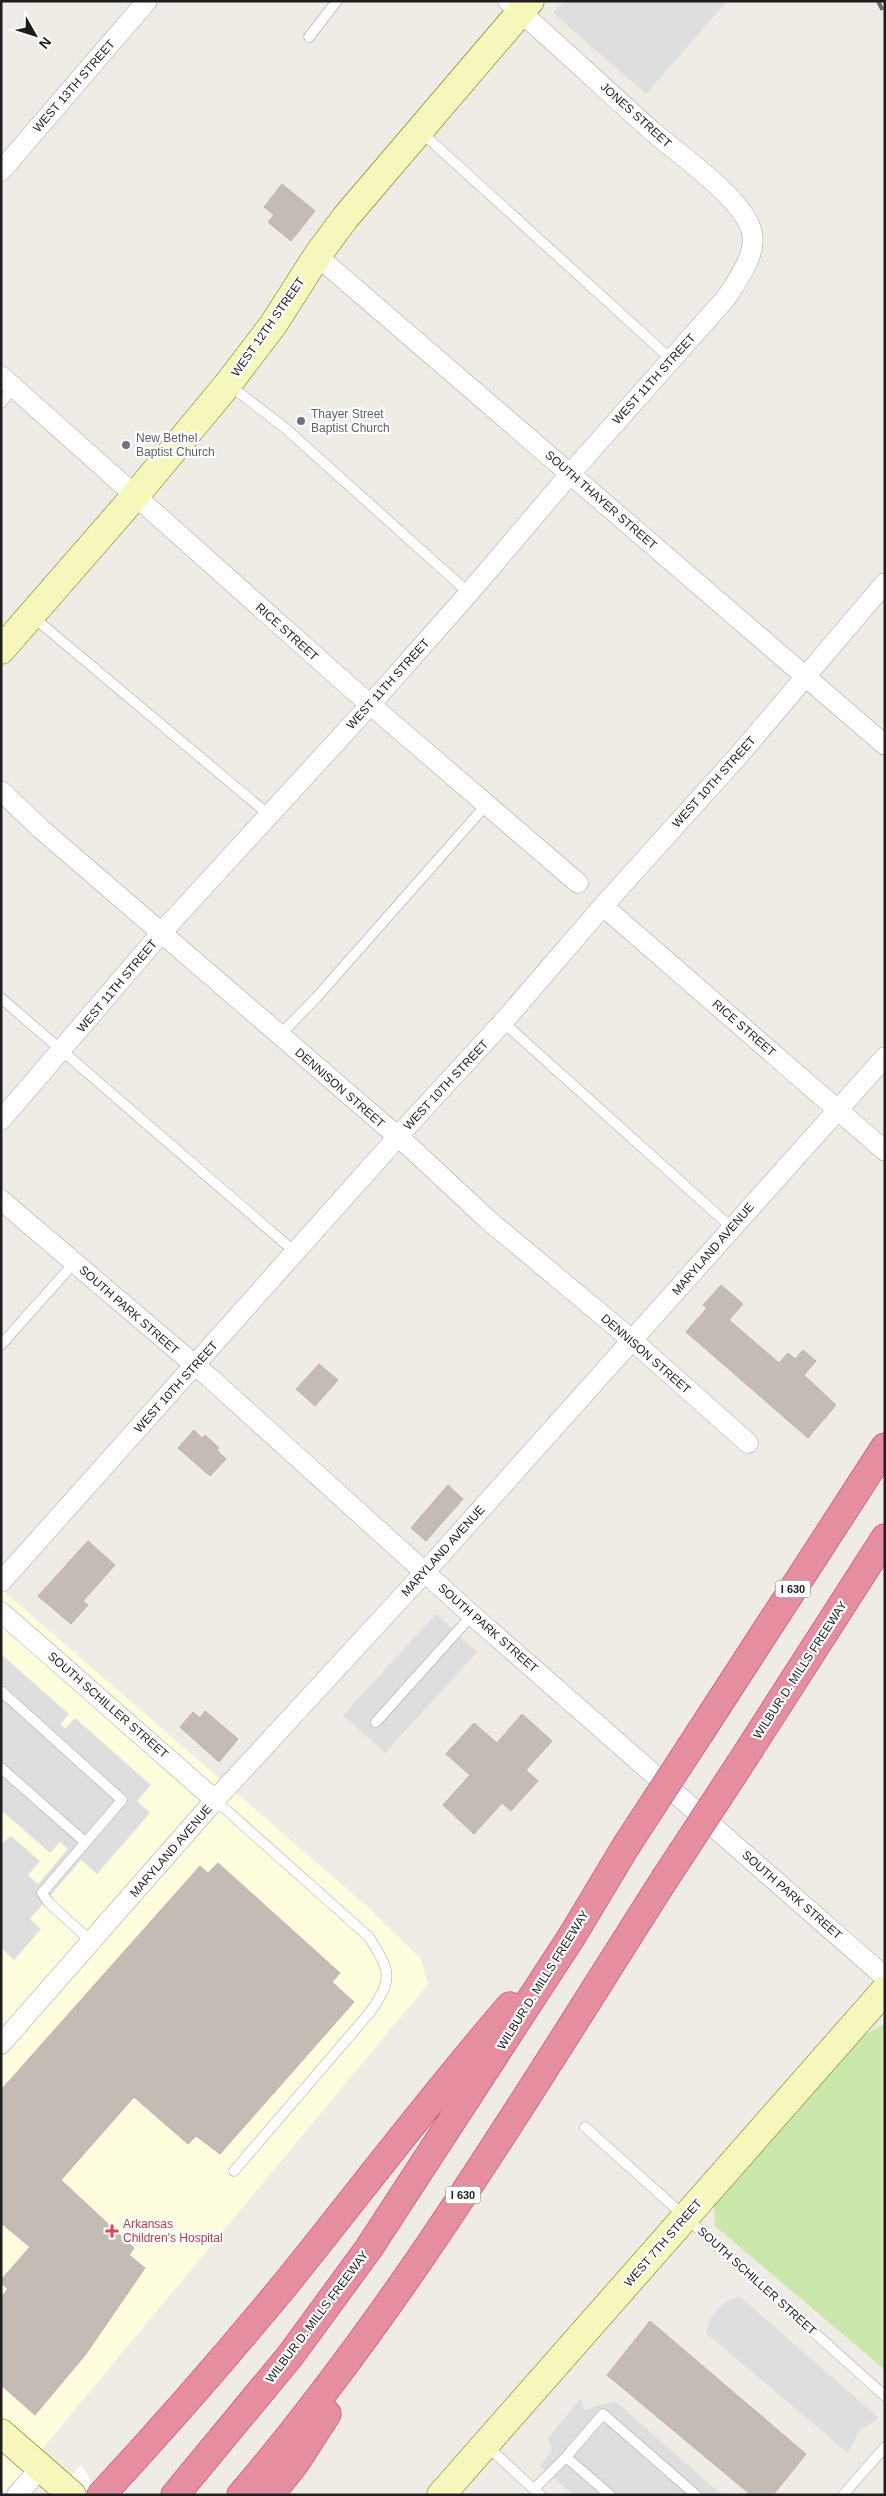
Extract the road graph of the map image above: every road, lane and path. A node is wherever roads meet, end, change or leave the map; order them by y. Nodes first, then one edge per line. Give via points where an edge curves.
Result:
1 (148, 1) edge
2 (337, 1) edge
3 (520, 5) edge
4 (309, 37) dead end
5 (420, 130) junction
6 (1, 171) edge
7 (753, 235) joint
8 (317, 256) junction
9 (672, 360) junction
10 (8, 382) edge
11 (228, 384) junction
12 (1, 403) edge
13 (570, 474) junction
14 (135, 496) junction
15 (885, 583) edge
16 (469, 593) junction
17 (31, 616) junction
18 (1, 650) edge
19 (805, 676) junction
20 (370, 705) junction
21 (885, 745) edge
22 (1, 791) edge
23 (487, 804) junction
24 (269, 815) junction
25 (578, 884) dead end
26 (603, 906) junction
27 (162, 932) junction
28 (1, 998) edge
29 (503, 1022) junction
30 (279, 1036) junction
31 (62, 1051) junction
32 (885, 1058) edge
33 (839, 1109) junction
34 (1, 1120) edge
35 (398, 1137) junction
36 (885, 1151) edge
37 (1, 1200) edge
38 (732, 1228) junction
39 (296, 1253) junction
40 (74, 1263) junction
41 (632, 1340) junction
42 (1, 1345) edge
43 (194, 1366) junction
44 (748, 1443) dead end
45 (885, 1447) edge
46 (885, 1538) edge
47 (425, 1572) junction
48 (1, 1582) edge
49 (1, 1612) edge
50 (472, 1615) junction
51 (1, 1690) edge
52 (376, 1722) dead end
53 (1, 1768) edge
54 (215, 1800) junction
55 (85, 1842) junction
56 (572, 1936) junction
57 (92, 1942) junction
58 (885, 1976) edge
59 (885, 1990) edge
60 (5, 2031) edge
61 (585, 2127) dead end
62 (234, 2171) dead end
63 (686, 2217) junction
64 (389, 2305) junction
65 (885, 2396) edge
66 (1, 2433) edge
67 (485, 2444) junction
68 (885, 2447) edge
69 (566, 2457) junction
70 (40, 2467) junction
71 (67, 2490) edge
72 (537, 2492) edge
73 (17, 2495) edge
74 (101, 2495) edge
75 (175, 2495) edge
76 (241, 2495) edge
77 (270, 2495) edge
78 (441, 2495) edge
79 (610, 2495) edge
80 (696, 2495) edge
81 (843, 2495) edge

1 - 6 street, WEST 13TH STREET
2 - 4 lane
3 - 5 street, WEST 12TH STREET
3 - 7 street, JONES STREET via 652,131 723,192 749,221
5 - 8 street, WEST 12TH STREET
5 - 9 lane
7 - 9 street, WEST 11TH STREET via 747,265 726,298
8 - 11 street, WEST 12TH STREET via 273,325
8 - 13 street, SOUTH THAYER STREET
9 - 13 street, WEST 11TH STREET
10 - 12 lane
10 - 14 street, RICE STREET
11 - 14 street, WEST 12TH STREET
11 - 16 lane via 285,428
13 - 16 street, WEST 11TH STREET
13 - 19 street, SOUTH THAYER STREET
14 - 17 street, WEST 12TH STREET
14 - 20 street, RICE STREET
15 - 19 street, WEST 10TH STREET
16 - 20 street, WEST 11TH STREET
17 - 18 street, WEST 12TH STREET
17 - 24 lane
19 - 21 street, SOUTH THAYER STREET
19 - 26 street, WEST 10TH STREET via 739,755
20 - 23 street, RICE STREET
20 - 24 street, WEST 11TH STREET
22 - 27 street, DENNISON STREET
23 - 25 street, RICE STREET
23 - 30 lane
24 - 27 street, WEST 11TH STREET
26 - 29 street, WEST 10TH STREET
26 - 33 street, RICE STREET
27 - 30 street, DENNISON STREET
27 - 31 street, WEST 11TH STREET
28 - 31 lane
29 - 35 street, WEST 10TH STREET
29 - 38 lane
30 - 35 street, DENNISON STREET
31 - 34 street, WEST 11TH STREET
31 - 39 lane
32 - 33 street, MARYLAND AVENUE
33 - 36 street, RICE STREET
33 - 38 street, MARYLAND AVENUE
35 - 39 street, WEST 10TH STREET
35 - 41 street, DENNISON STREET via 487,1219
37 - 40 street, SOUTH PARK STREET
38 - 41 street, MARYLAND AVENUE
39 - 43 street, WEST 10TH STREET
40 - 42 lane
40 - 43 street, SOUTH PARK STREET
41 - 44 street, DENNISON STREET
41 - 47 street, MARYLAND AVENUE
43 - 47 street, SOUTH PARK STREET
43 - 48 street, WEST 10TH STREET
45 - 56 highway, WILBUR D. MILLS FREEWAY / I 630, bridge via 626,1846
46 - 64 highway, WILBUR D. MILLS FREEWAY / I 630, bridge
47 - 50 street, SOUTH PARK STREET
47 - 54 street, MARYLAND AVENUE
49 - 54 street, SOUTH SCHILLER STREET
50 - 52 lane
50 - 58 street, SOUTH PARK STREET
51 - 55 lane via 122,1800
53 - 55 lane
54 - 57 street, MARYLAND AVENUE
54 - 62 lane via 369,1937 387,1966 385,1990 371,2011
55 - 57 lane via 42,1893 49,1904
56 - 74 highway via 457,2068 212,2372
56 - 75 highway, WILBUR D. MILLS FREEWAY / I 630 via 348,2278 290,2356
57 - 60 street, MARYLAND AVENUE
59 - 63 street, WEST 7TH STREET
61 - 63 lane, SOUTH SCHILLER STREET
63 - 65 lane, SOUTH SCHILLER STREET
63 - 67 street, WEST 7TH STREET
64 - 76 highway, WILBUR D. MILLS FREEWAY / I 630
64 - 77 highway via 319,2427
66 - 70 street
67 - 72 lane
67 - 78 street, WEST 7TH STREET
68 - 81 lane
69 - 72 lane
69 - 79 lane
69 - 80 lane via 603,2414
70 - 71 street
70 - 73 street

